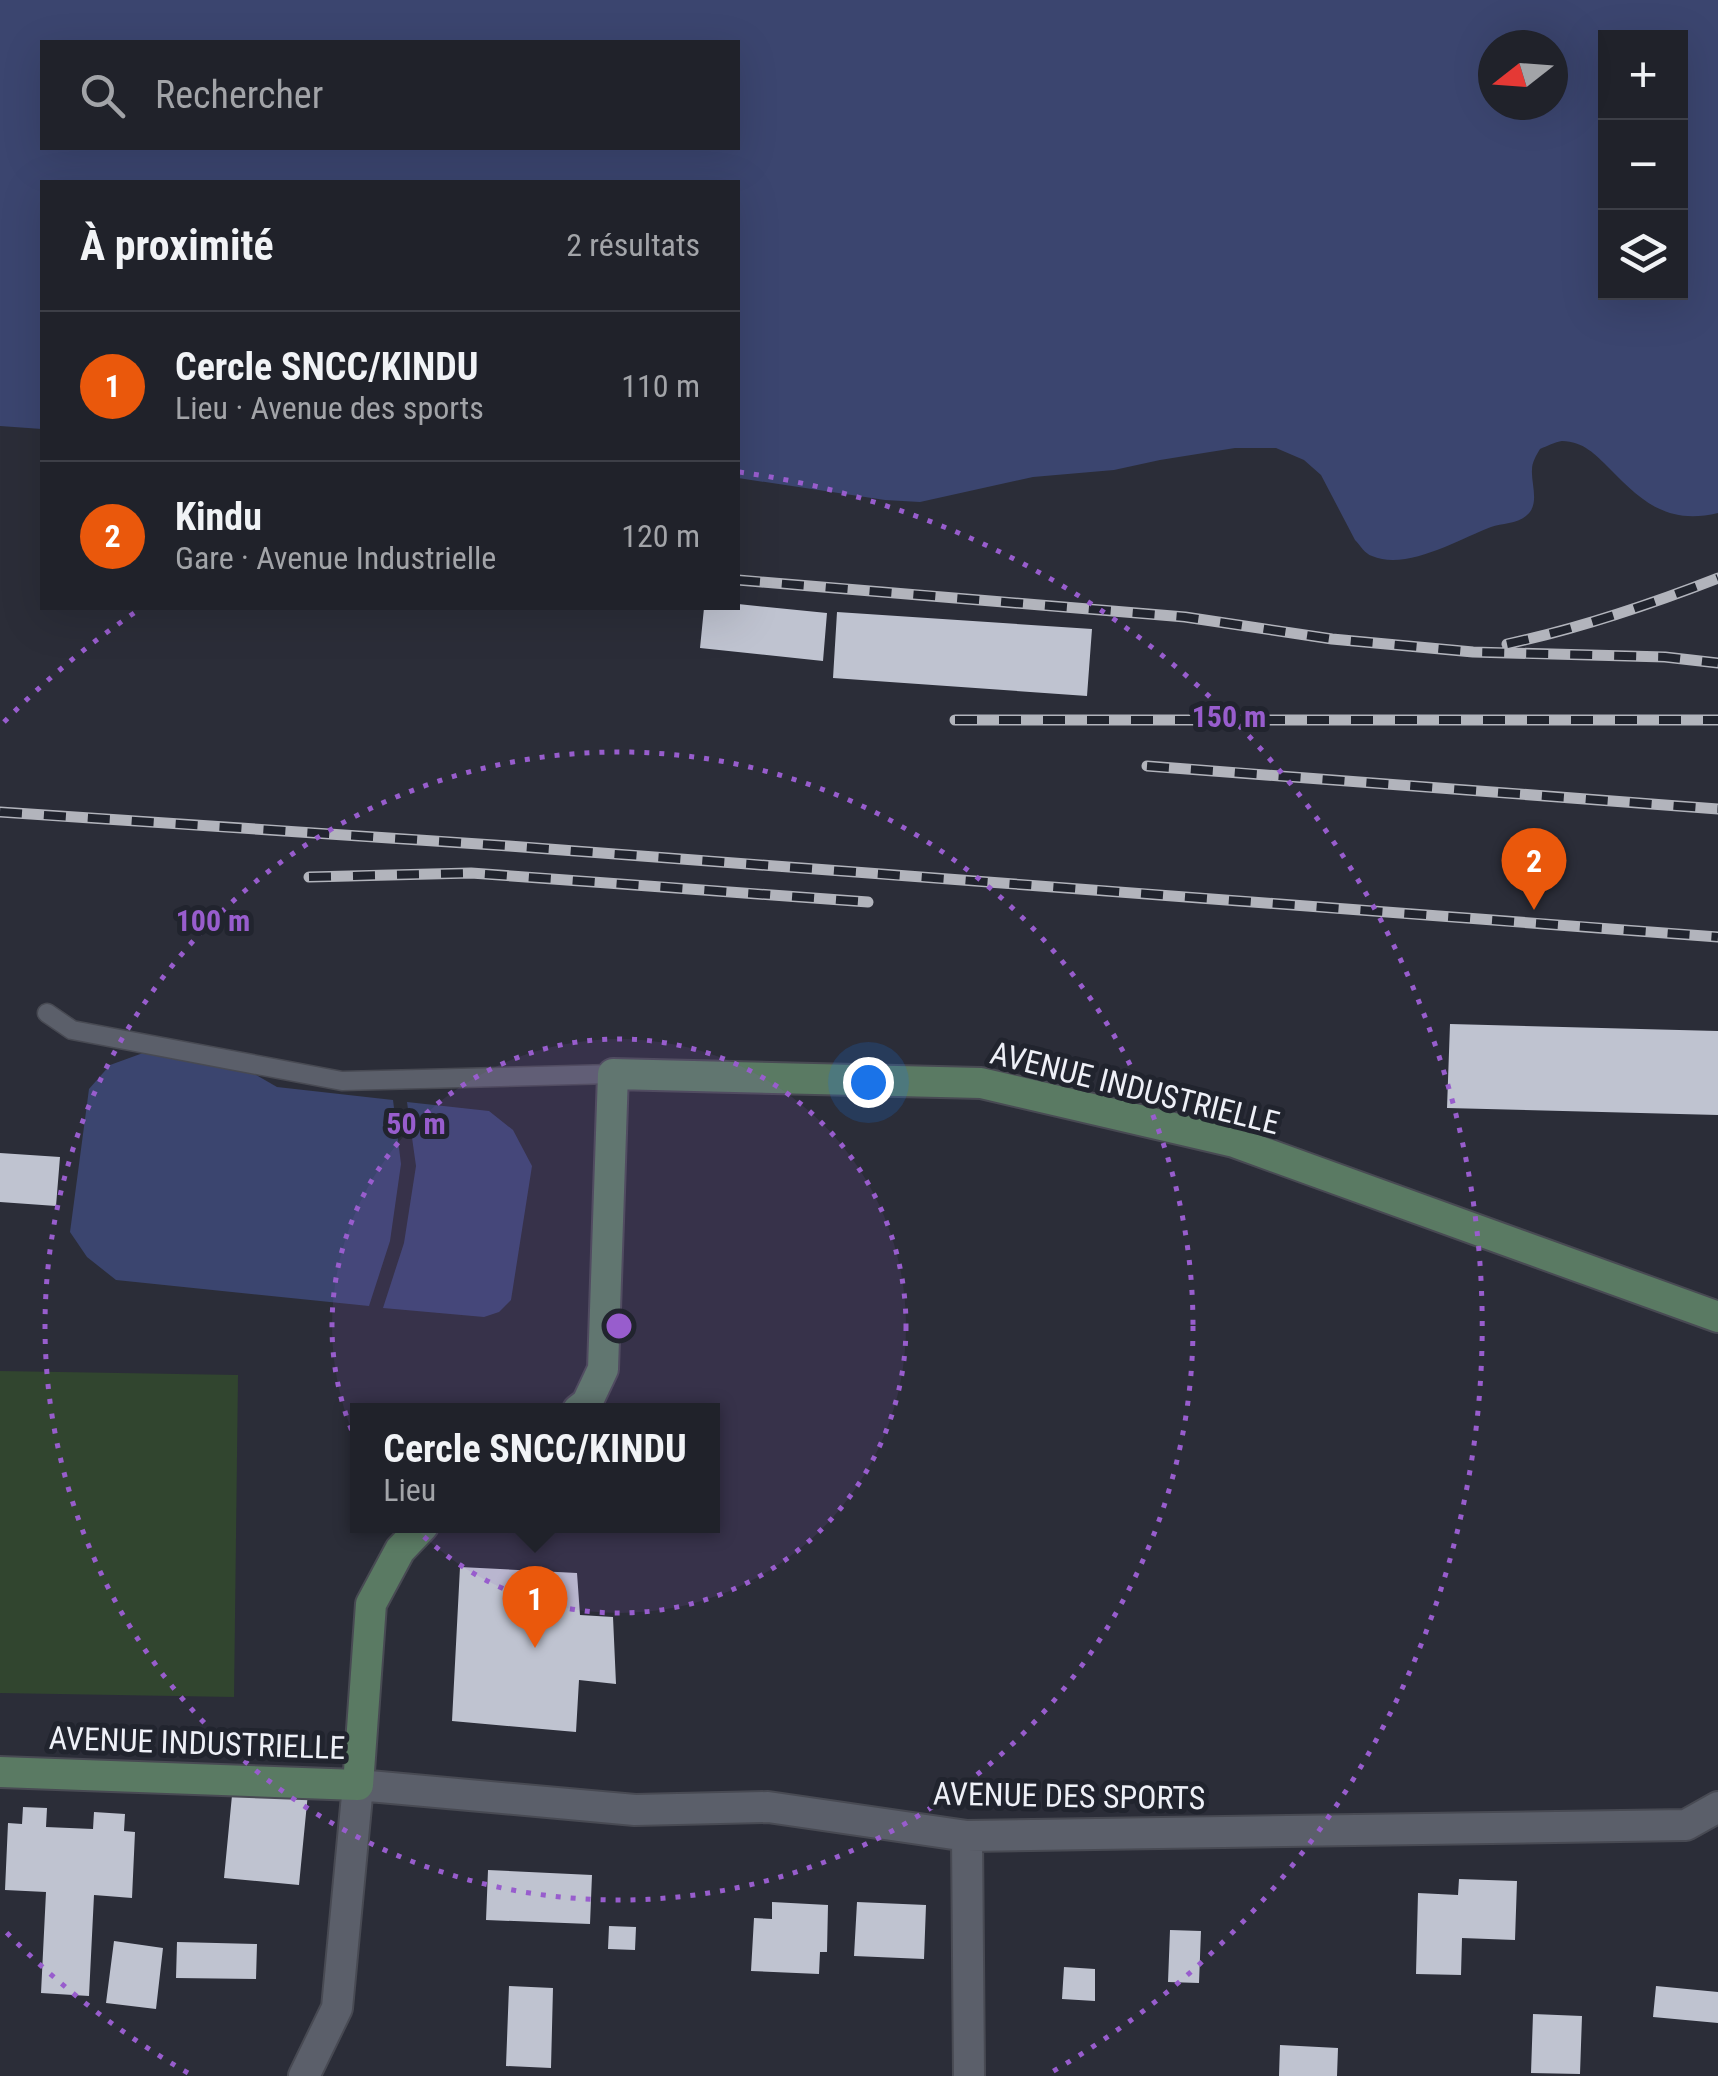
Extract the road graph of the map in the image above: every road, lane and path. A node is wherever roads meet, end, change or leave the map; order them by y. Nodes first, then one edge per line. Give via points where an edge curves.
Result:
1 (47, 1013) dead end
2 (612, 1074) junction
3 (1718, 1317) edge
4 (587, 1403) edge
5 (416, 1533) edge
6 (0, 1772) edge
7 (358, 1786) junction
8 (1718, 1807) edge
9 (967, 1836) junction
10 (304, 2076) edge
11 (969, 2076) edge

1 - 2 lane via 72,1030 342,1081
2 - 3 street, AVENUE INDUSTRIELLE via 982,1083 1234,1142
2 - 4 street via 603,1369
5 - 7 street, AVENUE INDUSTRIELLE via 371,1604
6 - 7 street, AVENUE INDUSTRIELLE
7 - 9 street, AVENUE DES SPORTS via 635,1810 768,1807
7 - 10 street via 337,2008
8 - 9 street, AVENUE DES SPORTS via 1686,1825
9 - 11 street

